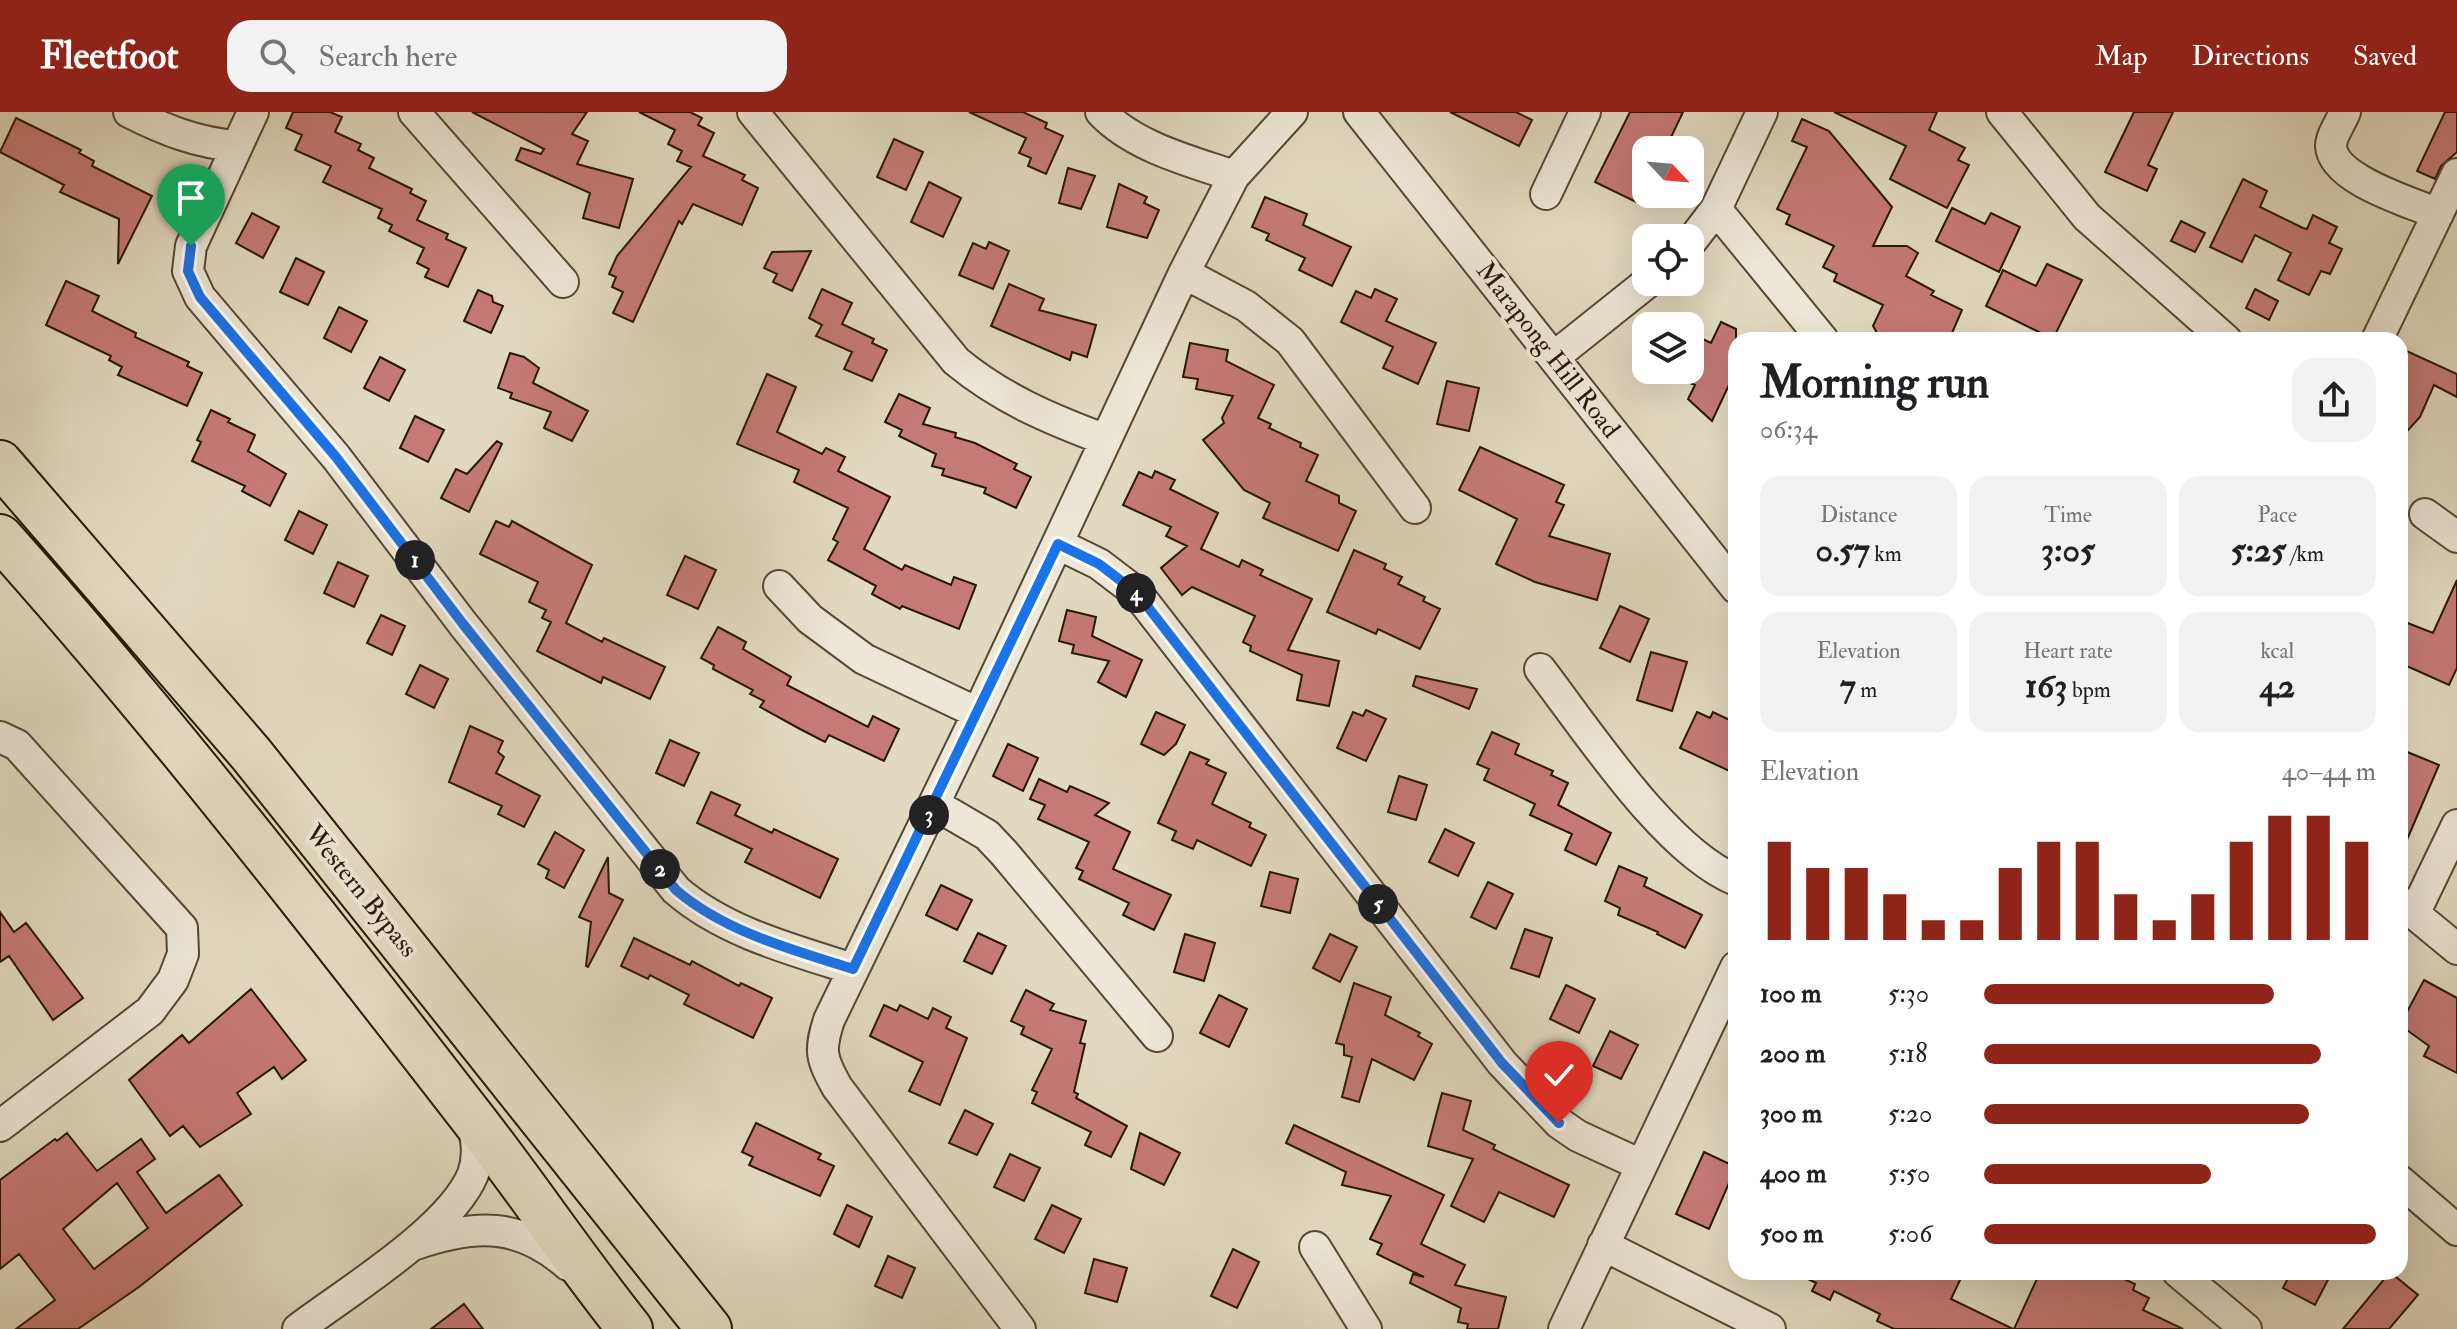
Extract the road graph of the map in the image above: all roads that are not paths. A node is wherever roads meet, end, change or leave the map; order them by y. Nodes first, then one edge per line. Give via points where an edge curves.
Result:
1 (129, 112) edge
2 (253, 112) edge
3 (414, 112) edge
4 (753, 112) edge
5 (1101, 112) edge
6 (1292, 112) edge
7 (1359, 112) edge
8 (1585, 112) edge
9 (1762, 112) edge
10 (2002, 112) edge
11 (2345, 112) edge
12 (237, 146) junction
13 (2457, 174) edge
14 (1234, 176) junction
15 (1546, 194) dead end
16 (1716, 209) junction
17 (2438, 214) junction
18 (1704, 225) edge
19 (1184, 273) junction
20 (563, 282) dead end
21 (1632, 295) edge
22 (1816, 332) edge
23 (2217, 332) edge
24 (2381, 332) edge
25 (1554, 357) junction
26 (1106, 440) junction
27 (0, 463) edge
28 (1415, 508) dead end
29 (2425, 514) dead end
30 (0, 537) edge
31 (2457, 537) edge
32 (1058, 544) junction
33 (1728, 578) edge
34 (779, 586) dead end
35 (1540, 669) dead end
36 (978, 713) junction
37 (0, 737) edge
38 (934, 804) junction
39 (2457, 825) edge
40 (1728, 876) edge
41 (2408, 906) edge
42 (2408, 909) edge
43 (2457, 949) edge
44 (853, 969) junction
45 (1728, 987) edge
46 (1157, 1036) dead end
47 (472, 1117) junction
48 (0, 1126) edge
49 (1641, 1165) junction
50 (2408, 1188) edge
51 (2457, 1230) edge
52 (1603, 1245) junction
53 (407, 1247) junction
54 (1315, 1247) dead end
55 (2188, 1280) edge
56 (628, 1326) edge
57 (298, 1329) edge
58 (709, 1329) edge
59 (1020, 1329) edge
60 (1366, 1329) edge
61 (1564, 1329) edge
62 (1770, 1329) edge
63 (2246, 1329) edge

1 - 12 street via 187,138
2 - 12 street
3 - 20 street
4 - 26 street via 956,361 1013,402
5 - 14 street via 1142,141
6 - 14 street
7 - 25 street, Marapong Hill Road
8 - 15 street
9 - 16 street
10 - 23 street via 2087,217
11 - 17 street via 2331,142 2333,158 2341,167
12 - 44 street via 191,246 188,271 200,297 336,457 676,890 718,920
13 - 17 street
14 - 19 street
16 - 18 street
16 - 22 street
17 - 24 street
19 - 26 street
19 - 28 street via 1246,306 1290,341
21 - 25 street
25 - 33 street, Marapong Hill Road
26 - 32 street
27 - 58 highway, Western Bypass via 251,754
29 - 31 street
30 - 47 highway, Western Bypass via 101,650
32 - 36 street
32 - 49 street via 1099,564 1137,593 1541,1107 1578,1136
34 - 36 street via 810,619 864,659
35 - 40 street via 1684,847
36 - 38 street
37 - 48 street via 17,745 182,928 183,954 173,980 150,1011
38 - 44 street
38 - 46 street via 996,844
39 - 41 street
42 - 43 street
44 - 59 street via 821,1044 823,1062
45 - 49 street
47 - 53 street via 478,1148 469,1182
47 - 56 highway, Western Bypass
49 - 52 street
50 - 51 street
52 - 61 street
52 - 62 street
53 - 56 street via 466,1230 532,1239 585,1280
53 - 57 street
54 - 60 street
55 - 63 street

